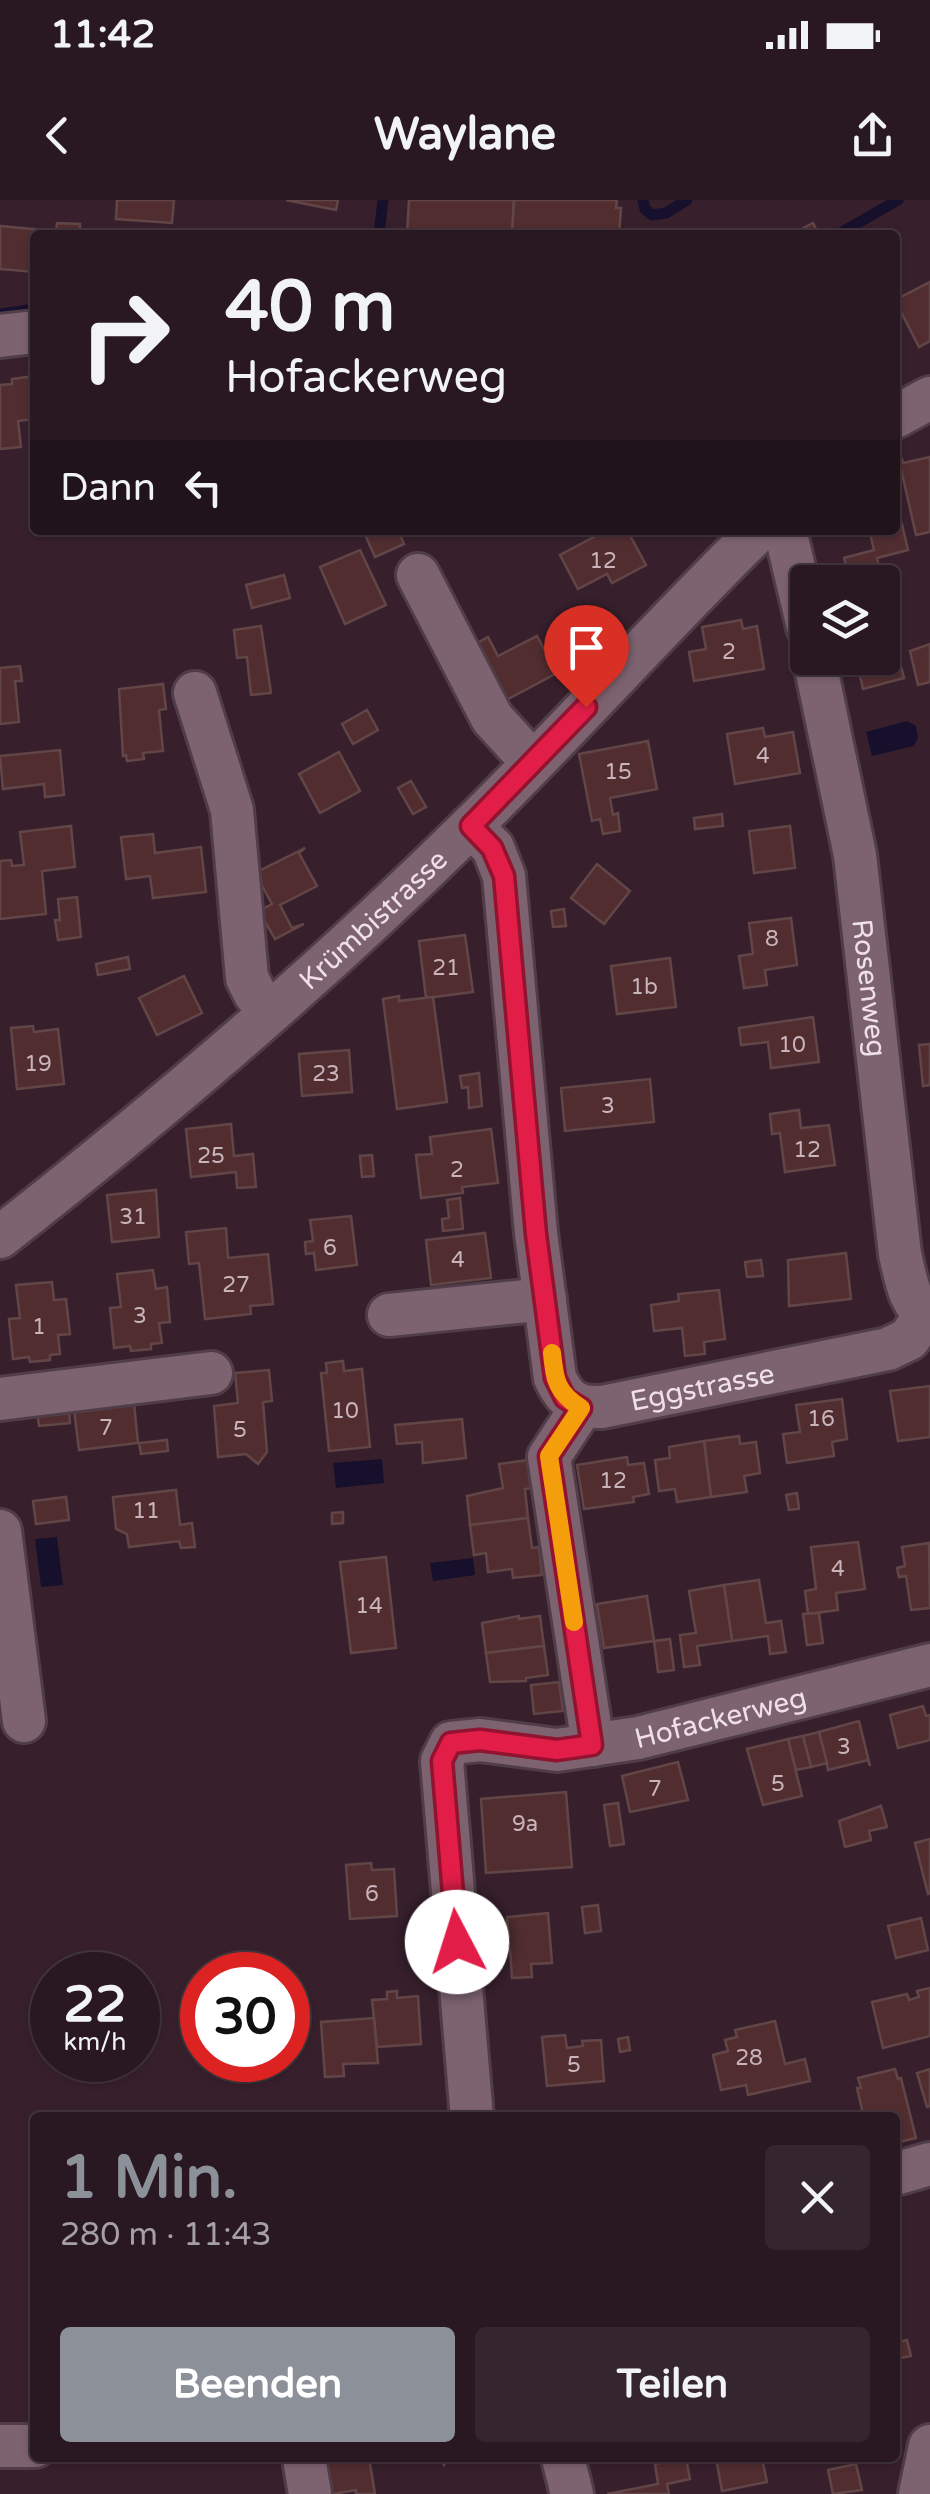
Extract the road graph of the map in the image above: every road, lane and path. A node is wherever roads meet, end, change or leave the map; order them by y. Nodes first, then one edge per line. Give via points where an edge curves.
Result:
1 (30, 333) edge
2 (0, 336) edge
3 (930, 398) edge
4 (900, 413) edge
5 (755, 535) edge
6 (786, 535) edge
7 (793, 565) edge
8 (418, 575) dead end
9 (818, 675) edge
10 (194, 693) dead end
11 (532, 762) junction
12 (471, 826) junction
13 (269, 1011) junction
14 (0, 1237) edge
15 (545, 1299) junction
16 (388, 1315) dead end
17 (928, 1316) edge
18 (211, 1373) dead end
19 (0, 1399) edge
20 (581, 1408) junction
21 (0, 1531) edge
22 (930, 1665) edge
23 (24, 1721) dead end
24 (592, 1745) junction
25 (471, 2112) edge
26 (930, 2164) edge
27 (900, 2173) edge
28 (0, 2446) edge
29 (30, 2446) edge
30 (930, 2446) edge
31 (305, 2462) edge
32 (564, 2462) edge
33 (310, 2494) edge
34 (572, 2494) edge
35 (920, 2494) edge

1 - 2 street
3 - 4 street
5 - 11 street, Krümbistrasse
6 - 7 street
8 - 11 street via 492,718
9 - 17 street, Rosenweg via 855,855 900,1254 910,1296
10 - 13 street via 232,810 247,978
11 - 12 street, Krümbistrasse
12 - 13 street, Krümbistrasse
12 - 15 street via 492,848 504,876
13 - 14 street, Krümbistrasse
15 - 16 street
15 - 20 street via 555,1378 565,1398
17 - 20 street, Eggstrasse via 910,1339 888,1349
18 - 19 street
20 - 24 street via 549,1456
21 - 23 street
22 - 24 street, Hofackerweg
24 - 25 street, Hofackerweg via 557,1750 451,1743 442,1761
26 - 27 street
28 - 29 street
30 - 35 street
31 - 33 street
32 - 34 street

